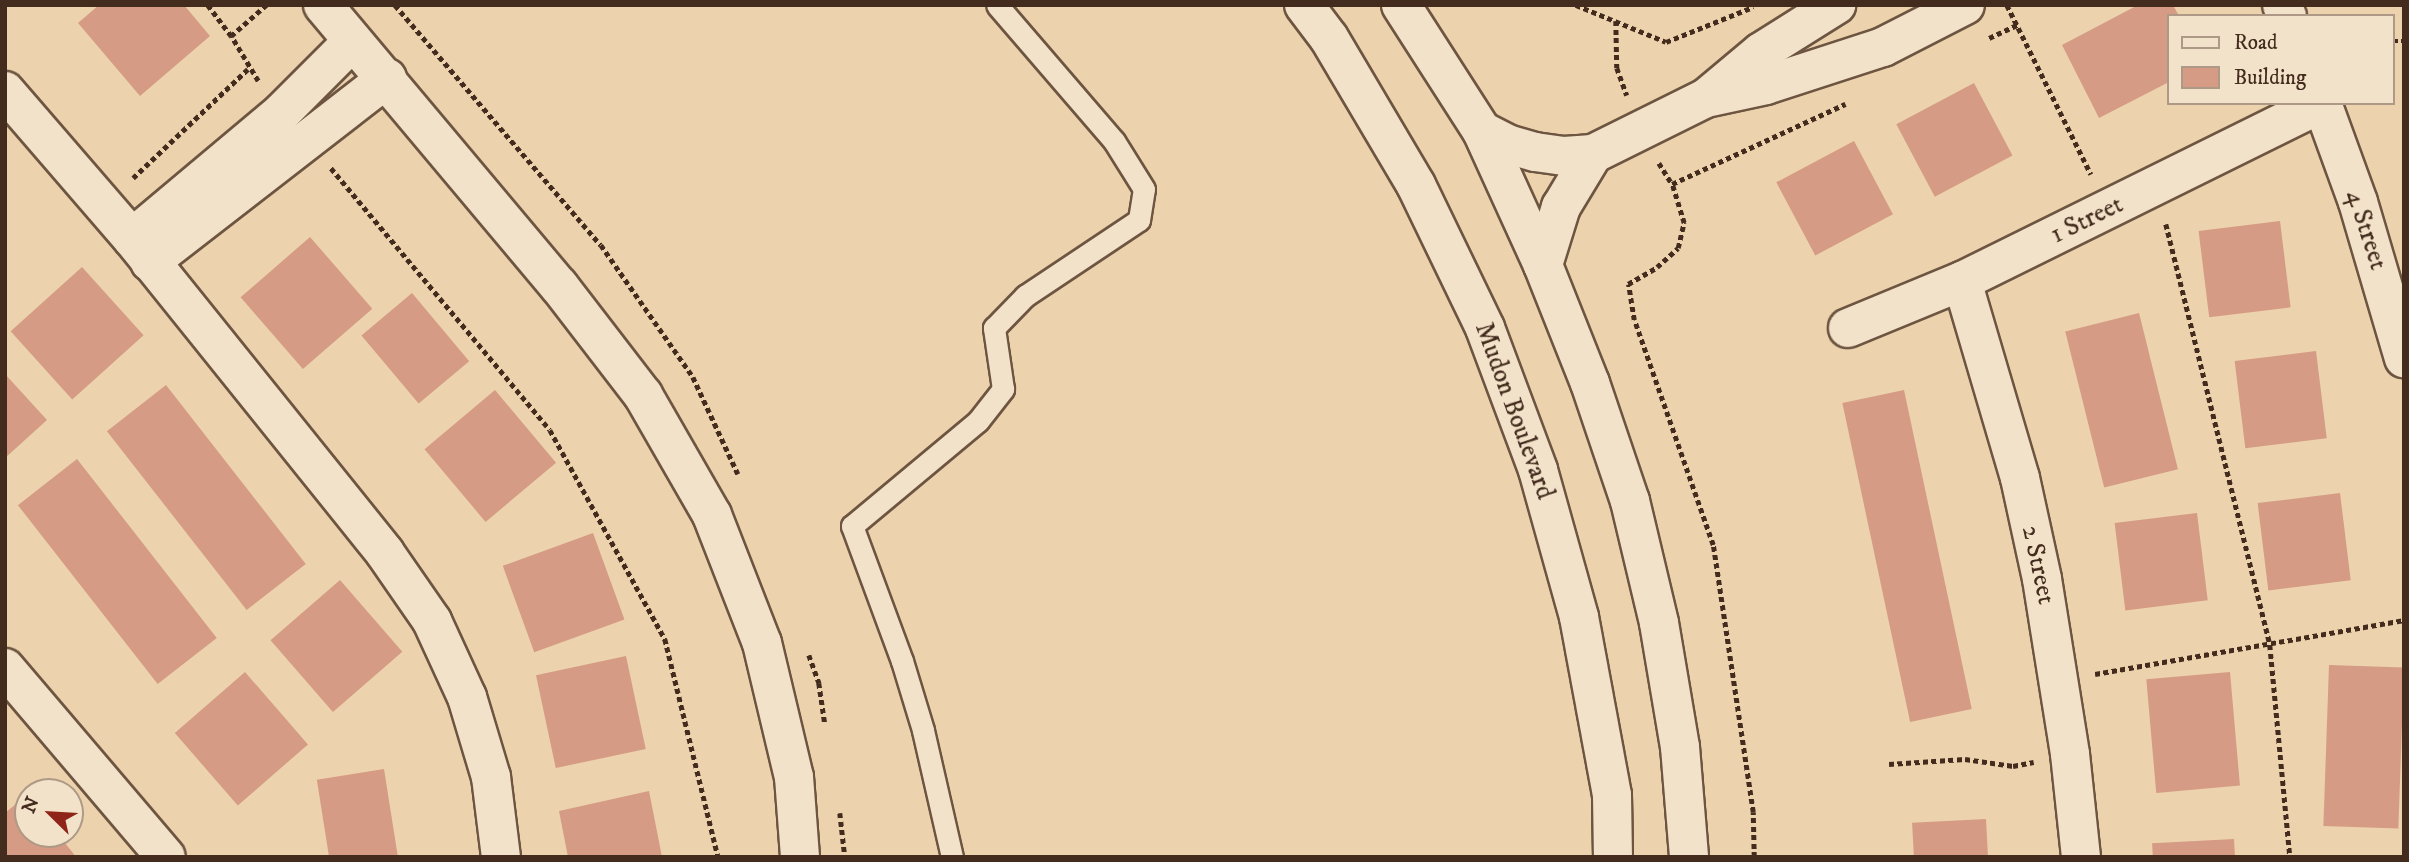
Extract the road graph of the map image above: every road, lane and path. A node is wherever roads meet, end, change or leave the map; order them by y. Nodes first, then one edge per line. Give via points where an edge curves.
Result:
1 (208, 5) edge
2 (323, 5) edge
3 (996, 5) edge
4 (1304, 5) edge
5 (1401, 5) edge
6 (1576, 5) edge
7 (1757, 5) edge
8 (1836, 5) edge
9 (2007, 5) edge
10 (1954, 8) edge
11 (2017, 25) junction
12 (231, 36) dead end
13 (354, 41) junction
14 (1979, 42) dead end
15 (248, 68) dead end
16 (387, 78) junction
17 (5, 91) edge
18 (1706, 98) junction
19 (1854, 100) dead end
20 (2318, 105) edge
21 (2323, 105) edge
22 (1482, 131) junction
23 (1594, 154) junction
24 (332, 170) dead end
25 (2158, 184) junction
26 (104, 205) junction
27 (2108, 210) junction
28 (141, 250) junction
29 (1543, 265) junction
30 (1962, 281) junction
31 (2396, 301) edge
32 (1848, 328) dead end
33 (2404, 358) edge
34 (2404, 620) edge
35 (2270, 645) junction
36 (5, 668) edge
37 (2059, 680) junction
38 (2070, 754) junction
39 (1889, 764) dead end
40 (166, 857) edge
41 (501, 857) edge
42 (718, 857) edge
43 (800, 857) edge
44 (952, 857) edge
45 (1614, 857) edge
46 (1689, 857) edge
47 (1754, 857) edge
48 (2081, 857) edge
49 (2290, 857) edge

1 - 12 path
2 - 13 street
3 - 44 lane via 1114,141 1144,188 1139,220 1025,296 994,328 1003,389 978,421 852,526 923,730
4 - 45 street, Mudon Boulevard via 1329,38 1416,185 1485,328 1538,470 1579,617 1612,795
5 - 22 street
6 - 7 path via 1666,42
8 - 18 street via 1761,52
9 - 11 path
10 - 18 street via 1883,47 1834,65
11 - 14 path
11 - 27 path
13 - 16 street
13 - 28 street
15 - 26 path
16 - 28 street
16 - 43 street via 643,395 712,514 762,643 794,777
17 - 26 street
18 - 23 street
19 - 47 path via 1672,184 1684,223 1678,248 1628,284 1634,320 1713,545 1753,812
20 - 25 street, 1 Street
21 - 31 street, 4 Street
22 - 23 street via 1535,152
22 - 29 street
23 - 29 street via 1561,207
24 - 42 path via 550,430 665,639
25 - 27 street, 1 Street
25 - 35 path
26 - 28 street
27 - 30 street, 1 Street
28 - 41 street via 385,553 432,621 467,697 491,777
29 - 46 street via 1630,501 1659,623 1680,747
30 - 32 street, 1 Street
30 - 37 street, 2 Street via 2020,478
31 - 33 street, 4 Street
34 - 35 path
35 - 37 path
35 - 49 path
36 - 40 street
37 - 38 street, 2 Street
38 - 39 path via 2013,766 1965,759
38 - 48 street, 2 Street

